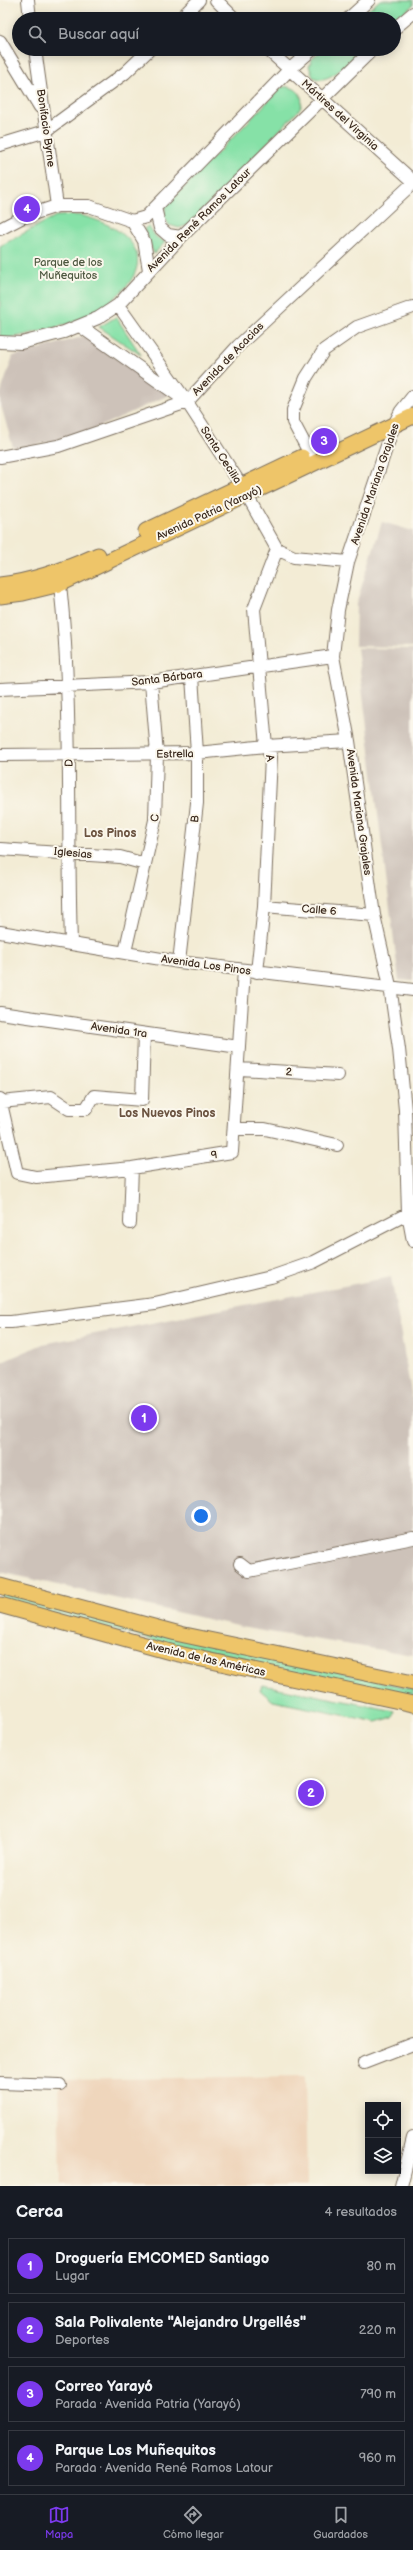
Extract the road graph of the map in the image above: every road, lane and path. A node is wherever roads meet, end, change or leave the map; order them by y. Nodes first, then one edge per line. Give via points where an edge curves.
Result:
1 (28, 0) edge
2 (199, 0) edge
3 (216, 0) edge
4 (370, 0) edge
5 (29, 12) edge
6 (187, 12) edge
7 (229, 12) edge
8 (356, 12) edge
9 (413, 12) edge
10 (401, 23) edge
11 (0, 41) edge
12 (35, 56) edge
13 (143, 56) edge
14 (274, 56) edge
15 (305, 56) edge
16 (366, 56) edge
17 (289, 70) junction
18 (322, 98) junction
19 (43, 112) junction
20 (46, 131) junction
21 (0, 145) edge
22 (413, 182) edge
23 (57, 206) junction
24 (155, 208) junction
25 (132, 221) junction
26 (0, 229) edge
27 (181, 237) junction
28 (149, 270) junction
29 (118, 305) junction
30 (413, 307) edge
31 (80, 326) junction
32 (0, 342) edge
33 (413, 396) edge
34 (187, 402) junction
35 (409, 411) edge
36 (394, 425) junction
37 (310, 454) junction
38 (0, 457) edge
39 (245, 490) junction
40 (276, 549) junction
41 (348, 562) junction
42 (60, 584) junction
43 (0, 585) edge
44 (0, 596) edge
45 (333, 656) junction
46 (260, 667) junction
47 (192, 676) junction
48 (150, 682) junction
49 (69, 687) junction
50 (0, 689) edge
51 (350, 741) junction
52 (266, 746) junction
53 (197, 753) junction
54 (157, 754) junction
55 (0, 755) edge
56 (70, 755) junction
57 (0, 849) edge
58 (68, 852) junction
59 (145, 864) junction
60 (264, 906) junction
61 (374, 915) junction
62 (0, 932) edge
63 (72, 943) junction
64 (125, 952) junction
65 (179, 962) junction
66 (244, 970) junction
67 (257, 972) junction
68 (390, 986) junction
69 (413, 990) edge
70 (0, 1013) edge
71 (144, 1034) junction
72 (239, 1047) junction
73 (239, 1069) junction
74 (338, 1075) dead end
75 (0, 1101) edge
76 (235, 1129) junction
77 (337, 1146) dead end
78 (132, 1168) junction
79 (410, 1213) edge
80 (130, 1222) dead end
81 (413, 1241) edge
82 (0, 1322) edge
83 (413, 1538) edge
84 (240, 1564) dead end
85 (0, 1586) edge
86 (0, 1605) edge
87 (413, 1683) edge
88 (413, 1704) edge
89 (413, 2044) edge
90 (364, 2063) dead end
91 (0, 2083) edge
92 (60, 2085) dead end
93 (413, 2138) edge
94 (401, 2186) edge

1 - 5 street
2 - 6 street
3 - 7 street
4 - 8 street
9 - 10 street
11 - 19 street
12 - 19 street, Bonifacio Byrne
13 - 20 street via 125,73
14 - 17 street, Mártires del Virginia
15 - 17 street
16 - 18 street, Avenida René Ramos Latour
17 - 18 street, Mártires del Virginia
17 - 24 street
18 - 22 street, Mártires del Virginia
18 - 27 street, Avenida René Ramos Latour
19 - 20 street, Bonifacio Byrne
20 - 21 street
20 - 23 street, Bonifacio Byrne
22 - 34 street, Avenida de Acacias via 238,346
23 - 25 street via 89,206
23 - 26 street via 23,217
24 - 25 street via 146,217
24 - 27 street via 160,228 168,235
25 - 28 street via 144,241
27 - 28 street, Avenida René Ramos Latour
28 - 29 street, Avenida René Ramos Latour
29 - 31 street, Avenida René Ramos Latour
29 - 34 street, Santa Cecilia
30 - 37 street via 357,327 324,350 306,378 293,410 293,422
31 - 32 street, Avenida René Ramos Latour via 21,343
31 - 34 street, Santa Cecilia
33 - 35 street, Avenida Mariana Grajales
34 - 38 street, Avenida de Acacias via 58,446
34 - 39 street, Santa Cecilia
35 - 36 main road, Avenida Patria (Yarayó)
35 - 37 main road, Avenida Patria (Yarayó)
36 - 39 main road, Avenida Patria (Yarayó)
36 - 41 street, Avenida Mariana Grajales
37 - 39 main road, Avenida Patria (Yarayó)
39 - 40 street, Santa Cecilia
39 - 42 main road, Avenida Patria (Yarayó)
39 - 43 main road, Avenida Patria (Yarayó) via 56,573
40 - 41 street via 294,557
40 - 46 street, A via 254,609
41 - 45 street, Avenida Mariana Grajales via 338,610
42 - 44 main road, Avenida Patria (Yarayó) via 23,594
42 - 49 street, D
45 - 46 street, Santa Bárbara
45 - 51 street, Avenida Mariana Grajales
46 - 47 street, Santa Bárbara
46 - 52 street, A
47 - 48 street, Santa Bárbara
47 - 53 street, B
48 - 49 street, Santa Bárbara
48 - 54 street, C
49 - 50 street, Santa Bárbara
49 - 56 street, D
51 - 52 street, Estrella
51 - 61 street, Avenida Mariana Grajales
52 - 53 street, Estrella
52 - 60 street, A via 272,757
53 - 54 street, Estrella
53 - 65 street, B via 197,803
54 - 56 street, Estrella
54 - 59 street, C via 155,820
55 - 56 street, Estrella
56 - 58 street, D
57 - 58 street, Iglesias
58 - 59 street, Iglesias via 120,857
58 - 63 street, D
59 - 64 street, C
60 - 61 street, Calle 6
60 - 67 street, A
61 - 68 street, Avenida Mariana Grajales
62 - 63 street, Avenida Los Pinos
63 - 64 street, Avenida Los Pinos
64 - 65 street, Avenida Los Pinos
65 - 66 street, Avenida Los Pinos
66 - 67 street, Avenida Los Pinos
66 - 72 street, 9
67 - 68 street, Avenida Los Pinos
68 - 69 street, Avenida Los Pinos
68 - 79 street, Avenida Mariana Grajales via 405,1110
70 - 71 street, Avenida 1ra
71 - 72 street, Avenida 1ra
71 - 75 street via 142,1100 94,1096 86,1109 69,1109 51,1097
72 - 73 street, 9
73 - 74 street, 2
73 - 76 street, 9
75 - 78 street, 9 via 17,1173 36,1177
76 - 77 street via 265,1129
76 - 78 street, 9 via 232,1152
78 - 80 street
79 - 81 street, Avenida Mariana Grajales
79 - 82 street via 314,1262 272,1277 155,1304
83 - 84 street via 249,1572
85 - 87 main road, Avenida de las Américas via 180,1634
86 - 88 main road, Avenida de las Américas via 174,1652
89 - 90 street
91 - 92 street
93 - 94 street

